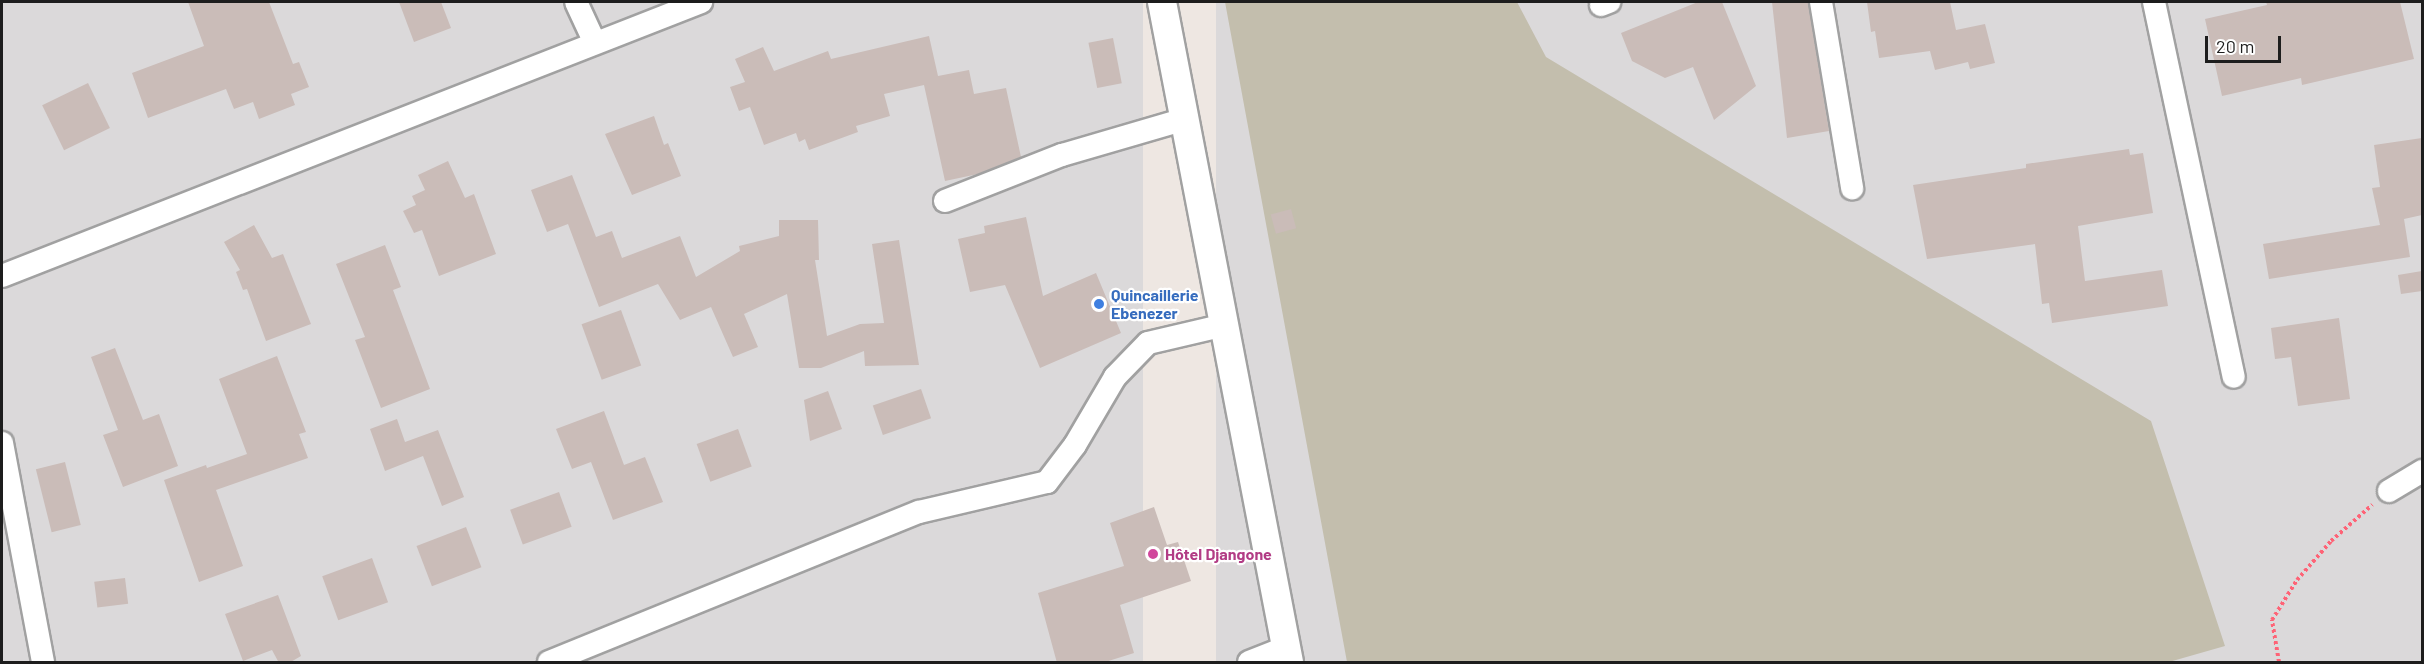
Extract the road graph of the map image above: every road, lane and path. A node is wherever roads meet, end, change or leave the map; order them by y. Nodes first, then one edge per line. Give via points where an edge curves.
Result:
1 (576, 2) edge
2 (701, 2) edge
3 (1162, 2) edge
4 (1821, 2) edge
5 (2154, 2) edge
6 (595, 43) junction
7 (1185, 119) junction
8 (1852, 189) dead end
9 (945, 201) dead end
10 (2, 276) edge
11 (1225, 325) junction
12 (2234, 377) dead end
13 (2, 443) edge
14 (2422, 471) edge
15 (2389, 491) joint
16 (1288, 655) edge
17 (43, 663) edge
18 (549, 663) edge
19 (1249, 663) edge
20 (2279, 663) edge

1 - 6 street
2 - 6 street
3 - 7 street
4 - 8 street
5 - 12 street
6 - 10 street
7 - 9 street via 1062,155
7 - 11 street
11 - 16 street
11 - 18 street via 1148,344 1115,377 1075,445 1047,482 919,512
13 - 17 street
14 - 15 street
15 - 20 path via 2331,541 2296,580 2272,620
16 - 19 street

